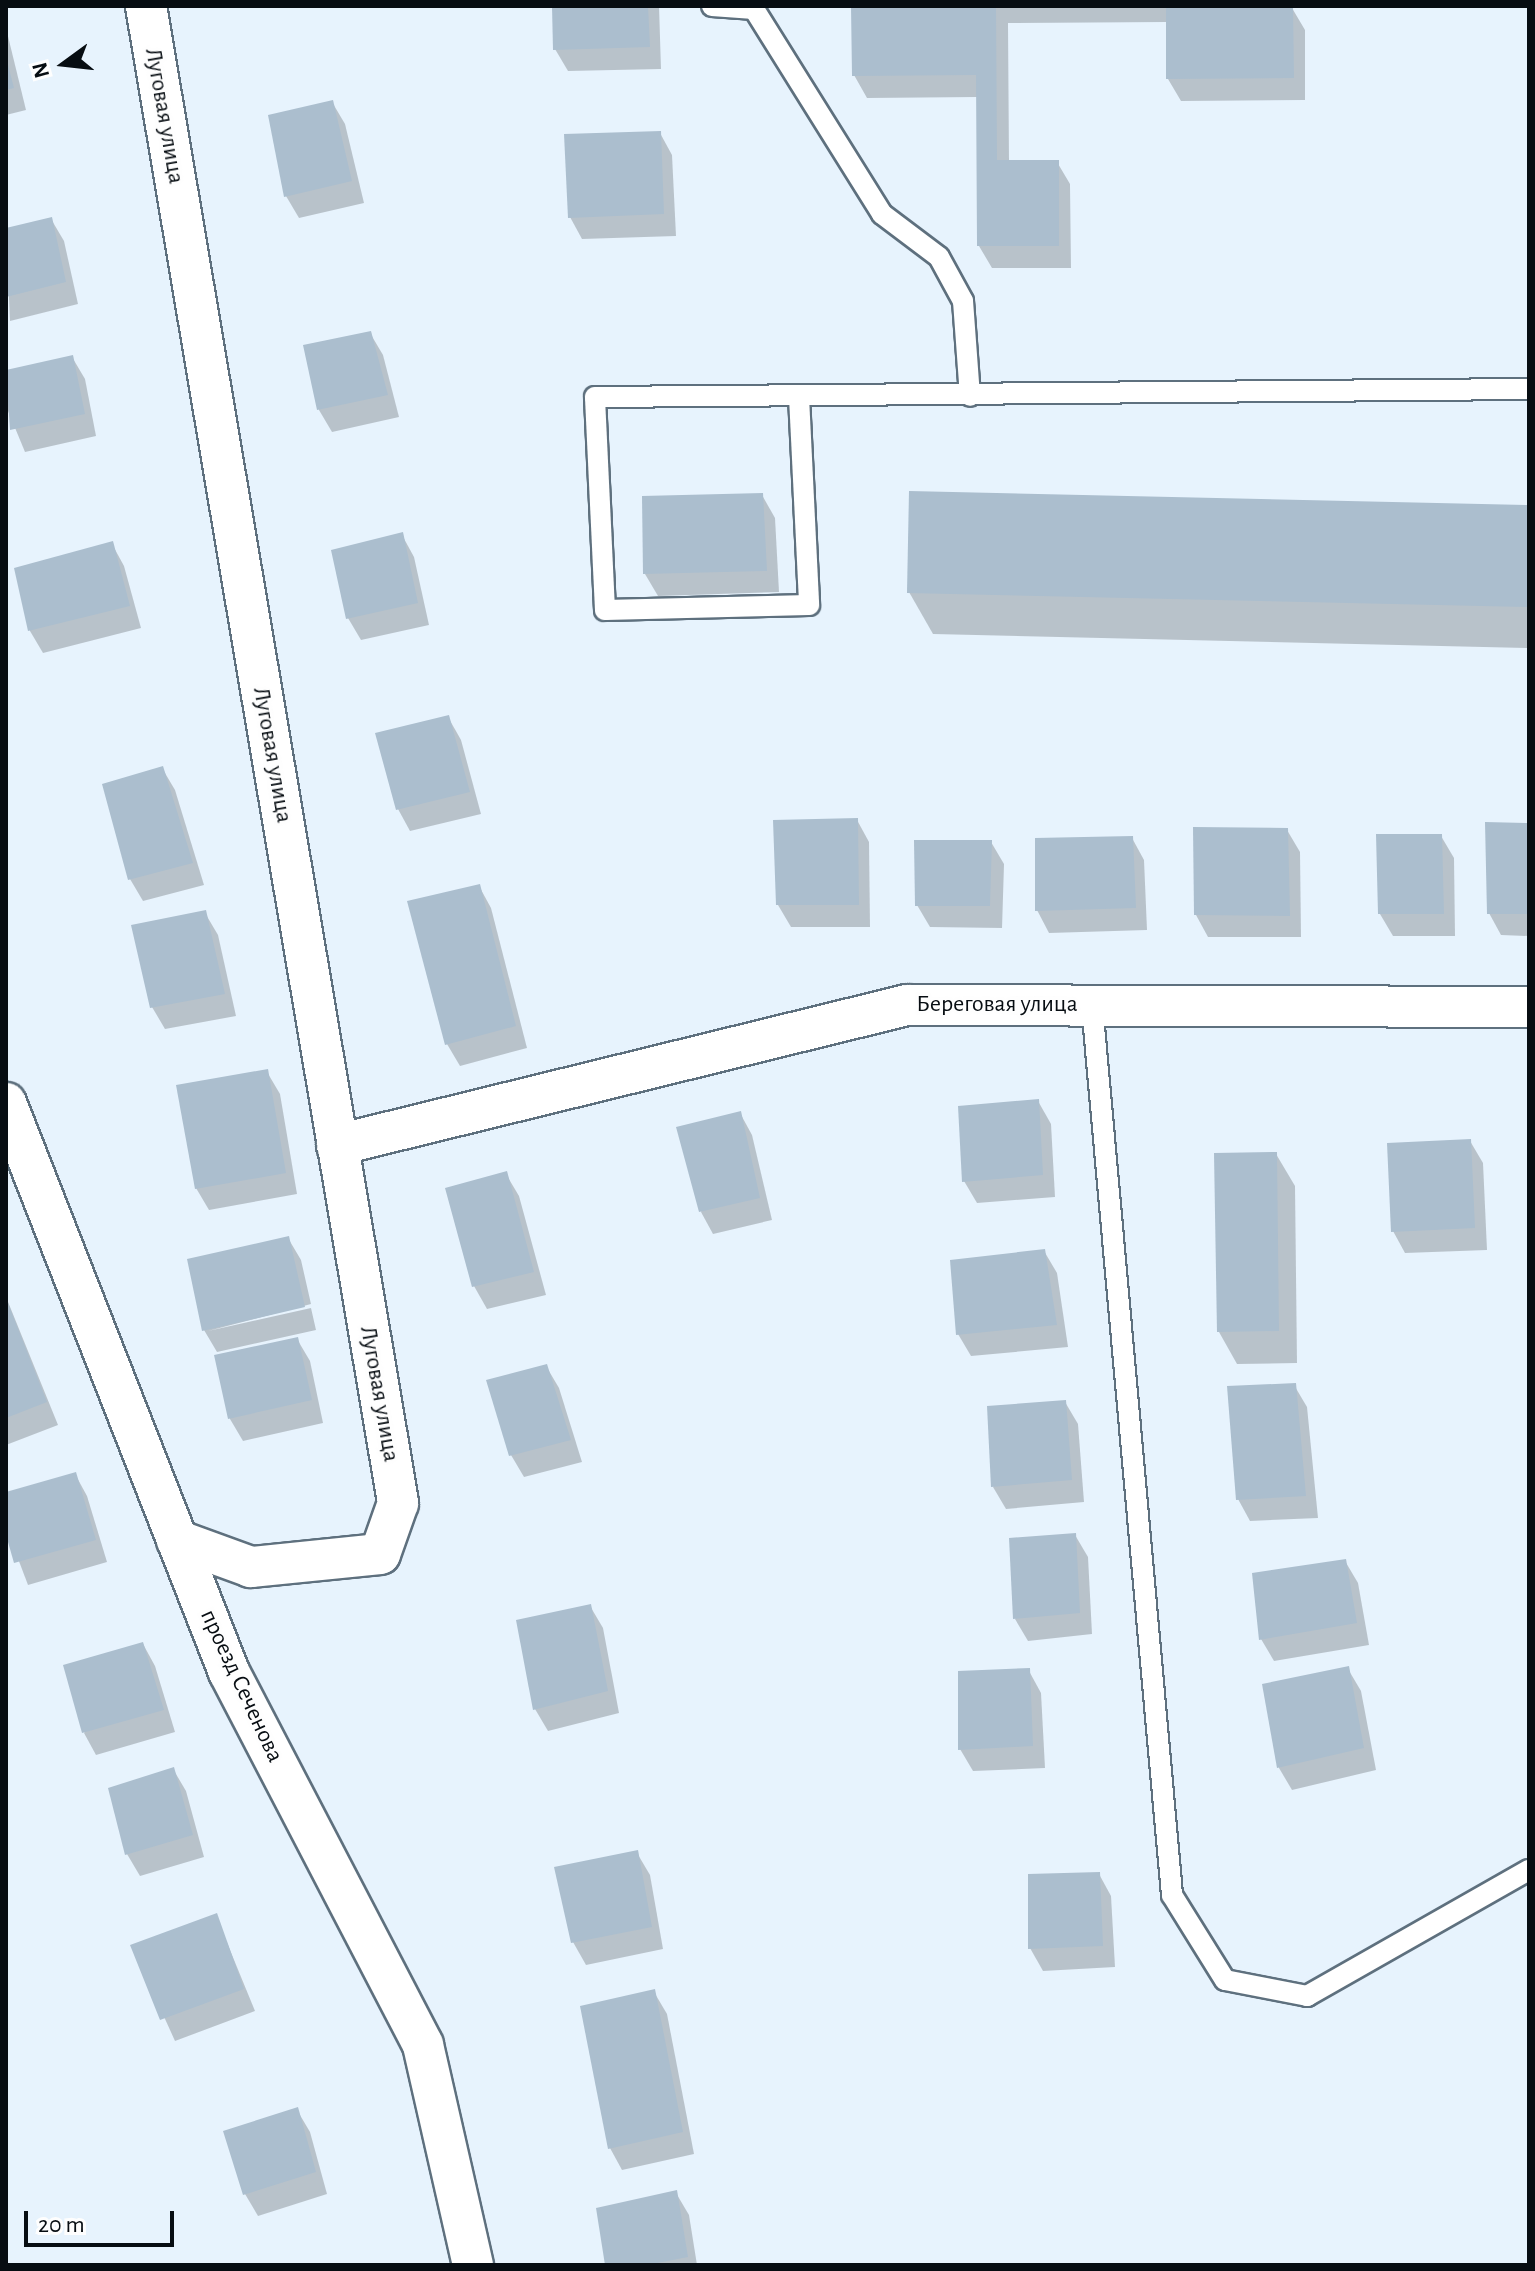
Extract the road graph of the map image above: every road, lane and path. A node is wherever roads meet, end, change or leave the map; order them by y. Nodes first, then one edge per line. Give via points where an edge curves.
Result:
1 (146, 6) edge
2 (712, 6) edge
3 (1529, 389) edge
4 (970, 396) junction
5 (799, 397) junction
6 (1092, 1005) junction
7 (1529, 1007) edge
8 (6, 1103) edge
9 (337, 1145) junction
10 (177, 1540) junction
11 (1529, 1870) edge
12 (473, 2265) edge

1 - 9 street, Луговая улица
2 - 4 lane via 754,9 882,214 939,257 963,301
3 - 4 lane
4 - 5 lane
5 - 5 lane via 595,397 605,610 809,605
6 - 7 street, Береговая улица
6 - 9 street, Береговая улица via 907,1005
6 - 11 lane via 1172,1895 1225,1980 1307,1996
8 - 10 street, проезд Сеченова
9 - 10 street, Луговая улица via 398,1503 380,1554 251,1567
10 - 12 street, проезд Сеченова via 229,1672 423,2045

